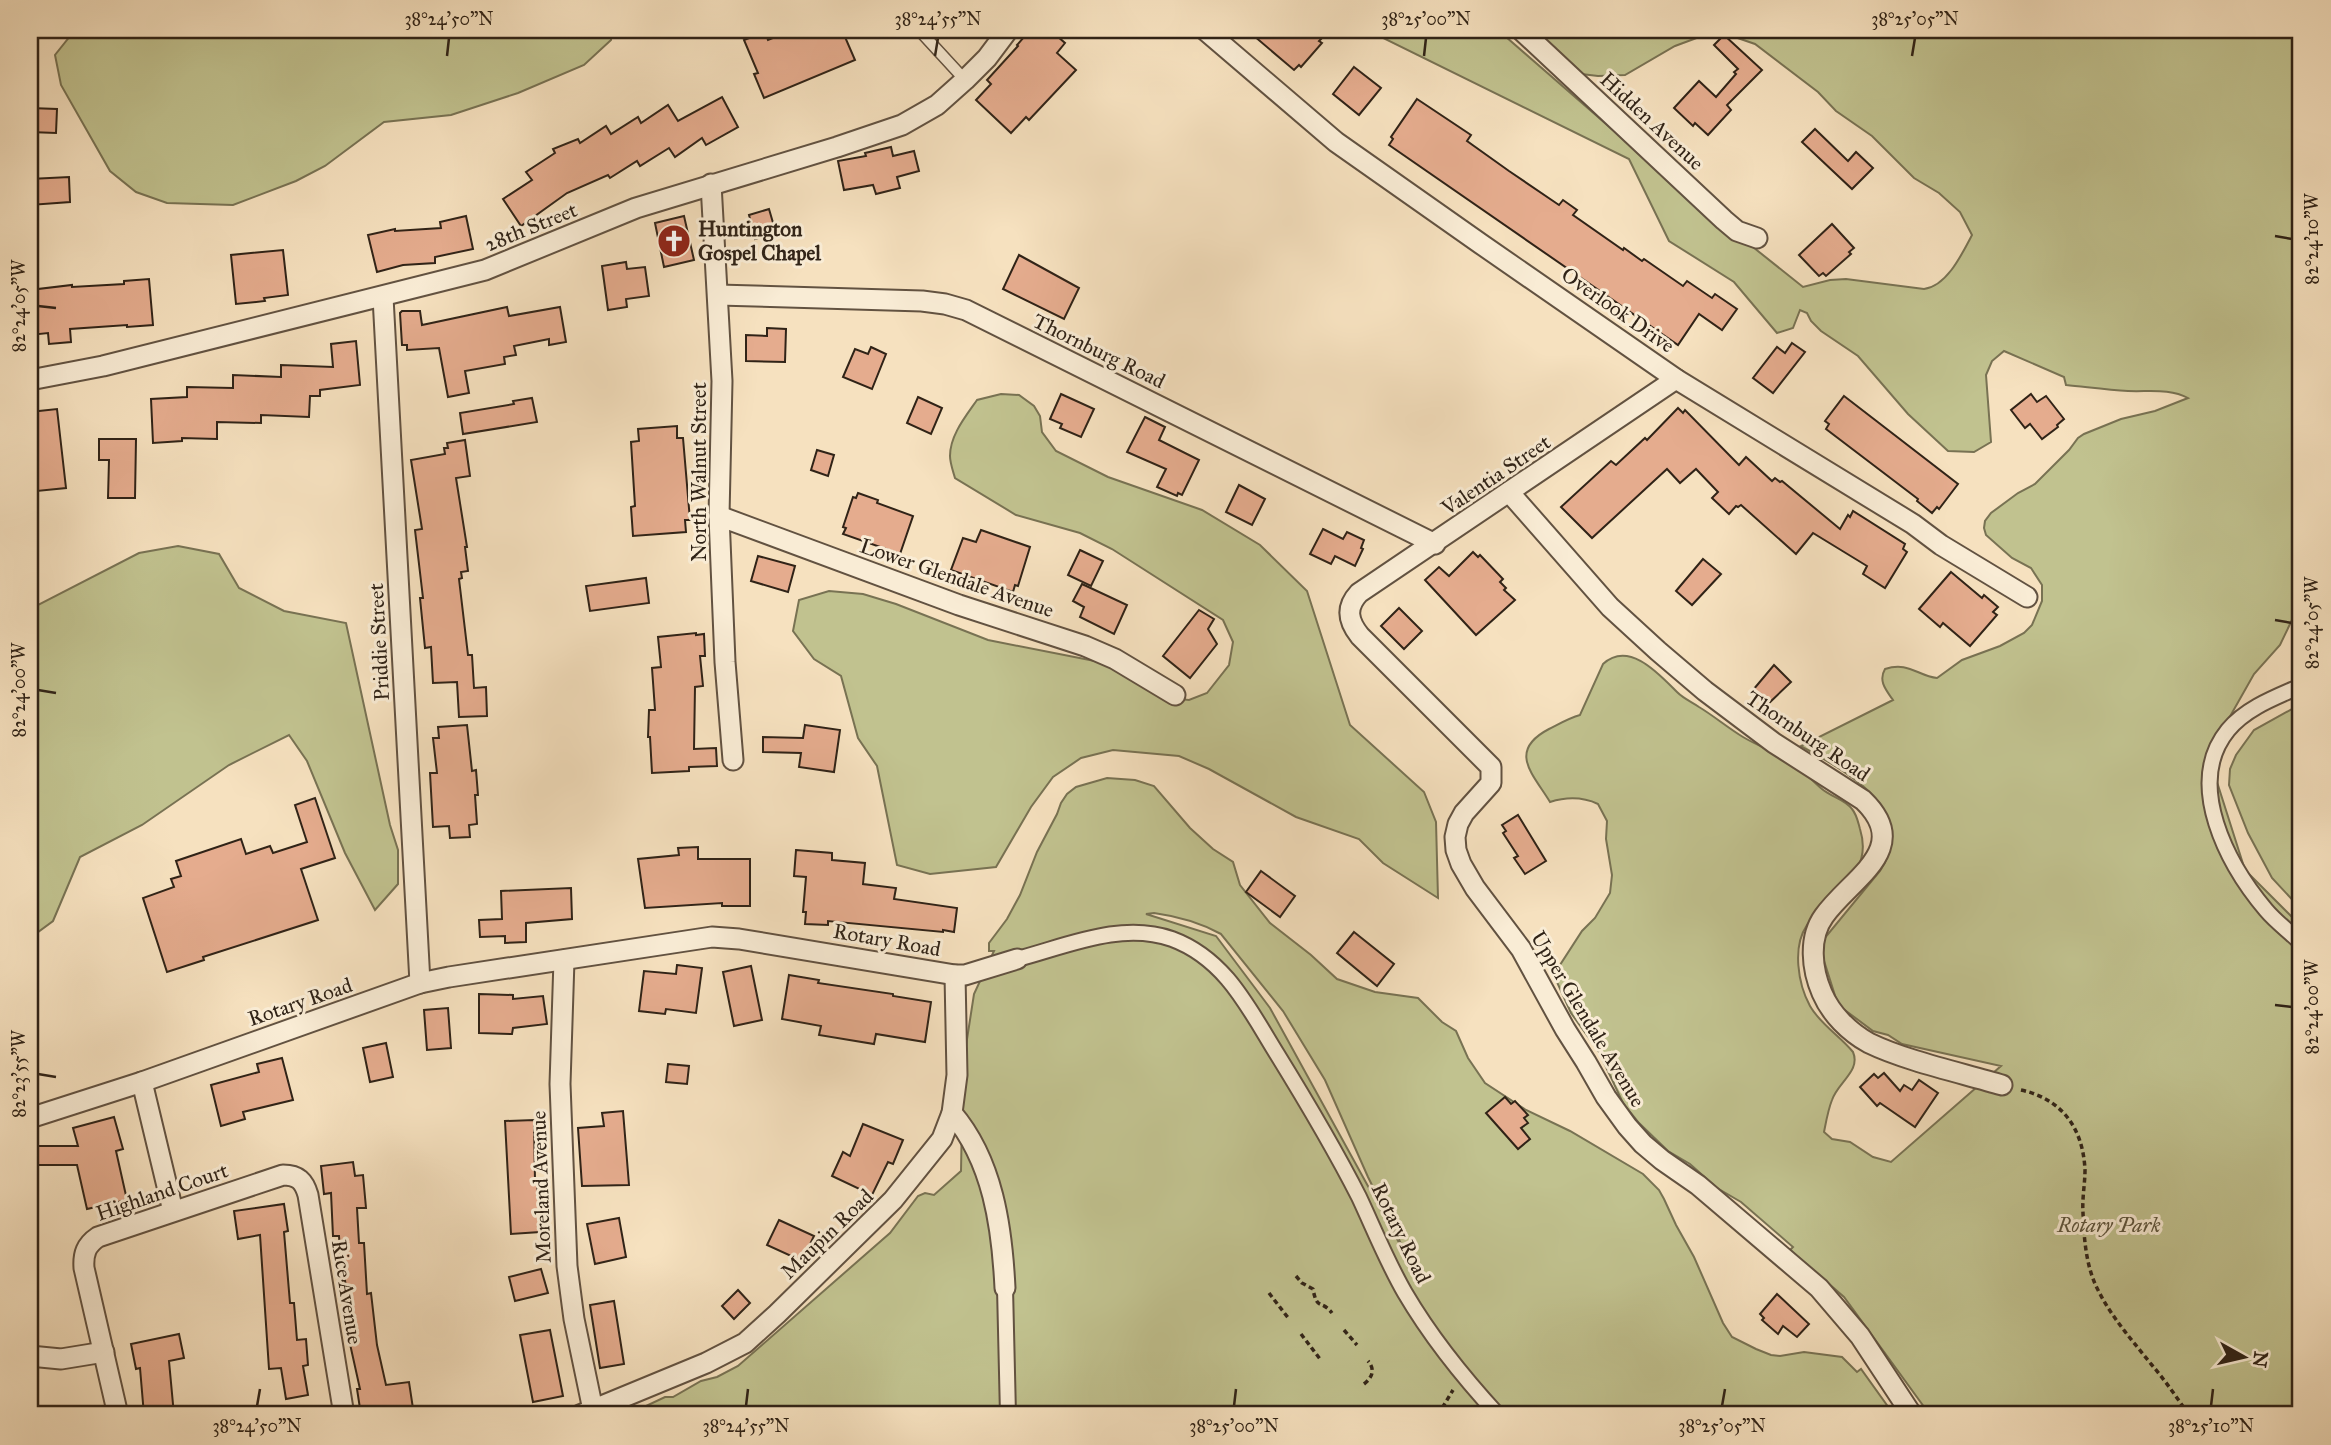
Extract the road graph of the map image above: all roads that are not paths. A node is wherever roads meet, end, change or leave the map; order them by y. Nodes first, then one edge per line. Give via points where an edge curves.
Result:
1 (919, 30) edge
2 (1205, 30) edge
3 (1521, 30) edge
4 (1000, 33) edge
5 (965, 80) junction
6 (711, 184) junction
7 (1757, 238) dead end
8 (718, 295) junction
9 (383, 297) junction
10 (1676, 379) junction
11 (30, 380) edge
12 (1509, 492) junction
13 (719, 516) junction
14 (1435, 544) junction
15 (2027, 597) dead end
16 (1348, 613) joint
17 (2301, 686) edge
18 (1175, 695) dead end
19 (733, 760) dead end
20 (2301, 943) edge
21 (564, 960) junction
22 (1017, 960) joint
23 (955, 975) junction
24 (420, 984) junction
25 (142, 1082) junction
26 (2002, 1085) road end
27 (952, 1113) junction
28 (30, 1118) edge
29 (300, 1179) joint
30 (173, 1211) junction
31 (1005, 1288) joint
32 (103, 1352) junction
33 (30, 1356) edge
34 (588, 1414) edge
35 (118, 1415) edge
36 (344, 1415) edge
37 (1008, 1415) edge
38 (1498, 1415) edge
39 (1912, 1415) edge

1 - 5 lane
2 - 10 street, Overlook Drive via 1351,153
3 - 7 street, Hidden Avenue via 1724,220
4 - 5 street, 28th Street via 987,58
5 - 6 street, 28th Street via 937,105 901,125
6 - 8 street, North Walnut Street
6 - 9 street, 28th Street via 636,208 485,270
8 - 13 street, North Walnut Street via 723,380
8 - 14 street, Thornburg Road via 922,302 966,310
9 - 11 street, 28th Street
9 - 24 street, Priddie Street
10 - 12 street, Valentia Street
10 - 15 street, Overlook Drive
12 - 14 street, Valentia Street
12 - 26 street, Thornburg Road via 1610,607 1658,651 1774,743 1863,800 1882,823 1877,856 1822,918 1815,937 1815,978 1839,1020 1871,1044
13 - 18 street, Lower Glendale Avenue via 1085,646
13 - 19 street, North Walnut Street
14 - 16 street, Valentia Street via 1359,593
16 - 39 street, Upper Glendale Avenue via 1360,636 1491,767 1491,783 1458,824 1455,850 1475,888 1521,949 1606,1097 1643,1144 1819,1288 1860,1336
17 - 20 street via 2245,715 2229,729 2210,770 2209,789 2214,817 2242,876 2267,911
21 - 23 street, Rotary Road via 724,937
21 - 24 street, Rotary Road
21 - 34 street, Moreland Avenue via 560,1095 567,1266
22 - 23 street, Rotary Road
22 - 38 street, Rotary Road via 1130,932 1173,939 1220,968 1243,997 1337,1155 1403,1290 1458,1371
23 - 27 street, Maupin Road via 957,1075
24 - 25 street, Rotary Road
25 - 28 street, Rotary Road
25 - 30 street
27 - 31 street via 969,1135 986,1171 999,1227
27 - 34 street, Maupin Road via 942,1139 893,1200 758,1332 729,1352
29 - 30 street, Highland Court via 283,1175
29 - 36 street, Rice Avenue via 308,1195
30 - 32 street, Highland Court via 89,1242 84,1268
31 - 37 street
32 - 33 street via 61,1359
32 - 35 street, Highland Court

